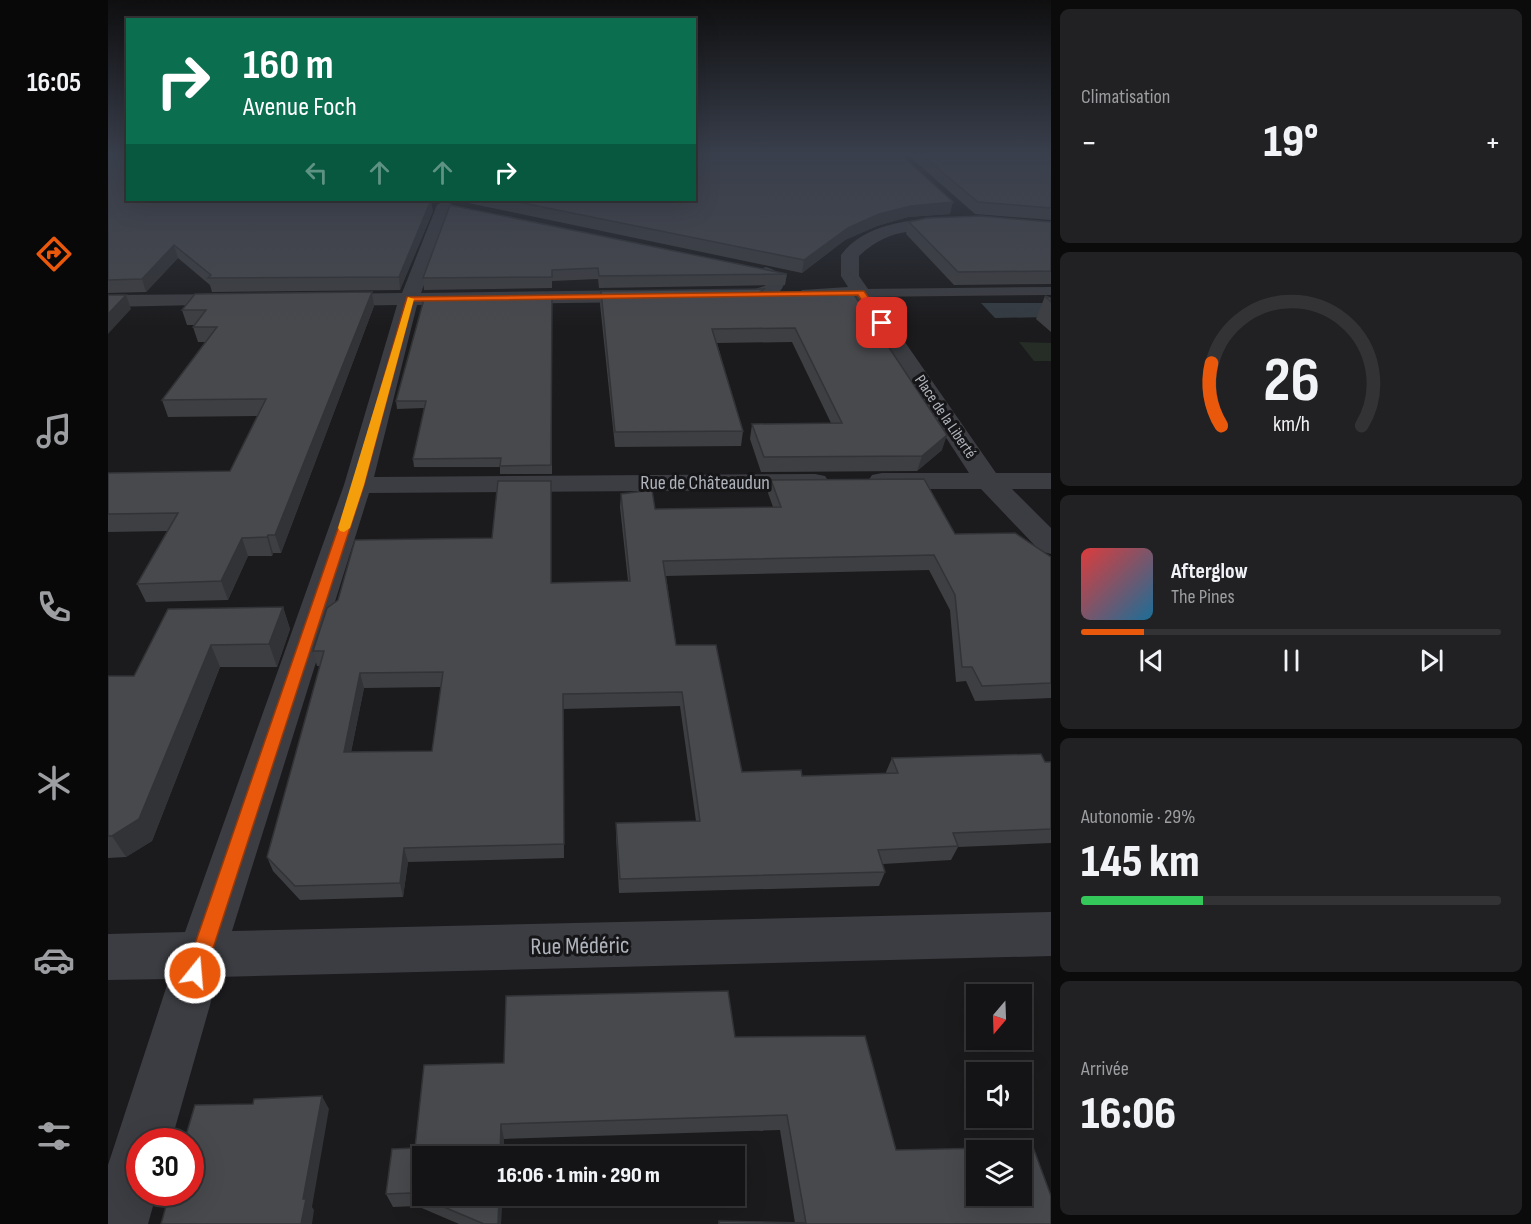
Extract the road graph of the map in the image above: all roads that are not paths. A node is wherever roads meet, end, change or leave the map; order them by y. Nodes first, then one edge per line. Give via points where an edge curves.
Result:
1 (440, 212) edge
2 (963, 215) edge
3 (1051, 291) edge
4 (861, 293) junction
5 (758, 294) junction
6 (737, 295) edge
7 (666, 296) edge
8 (410, 299) junction
9 (251, 300) edge
10 (310, 300) edge
11 (108, 301) edge
12 (989, 482) junction
13 (1051, 482) edge
14 (358, 485) junction
15 (1051, 545) edge
16 (1051, 934) edge
17 (201, 954) junction
18 (108, 957) edge
19 (148, 1128) edge
20 (126, 1199) edge
21 (118, 1224) edge

1 - 8 street
2 - 4 street, Place de la Liberté via 878,234 862,243 850,255 850,276
3 - 4 lane
4 - 5 street
4 - 5 street via 761,272 776,281 774,289
4 - 12 street, Place de la Liberté
5 - 6 street
7 - 8 street
8 - 10 street
8 - 14 street
9 - 11 street
12 - 13 street, Rue de Châteaudun
12 - 14 street, Rue de Châteaudun
12 - 15 street, Place de la Liberté
14 - 17 street
16 - 17 street, Rue Médéric
17 - 18 street, Rue Médéric
17 - 19 street
20 - 21 street

